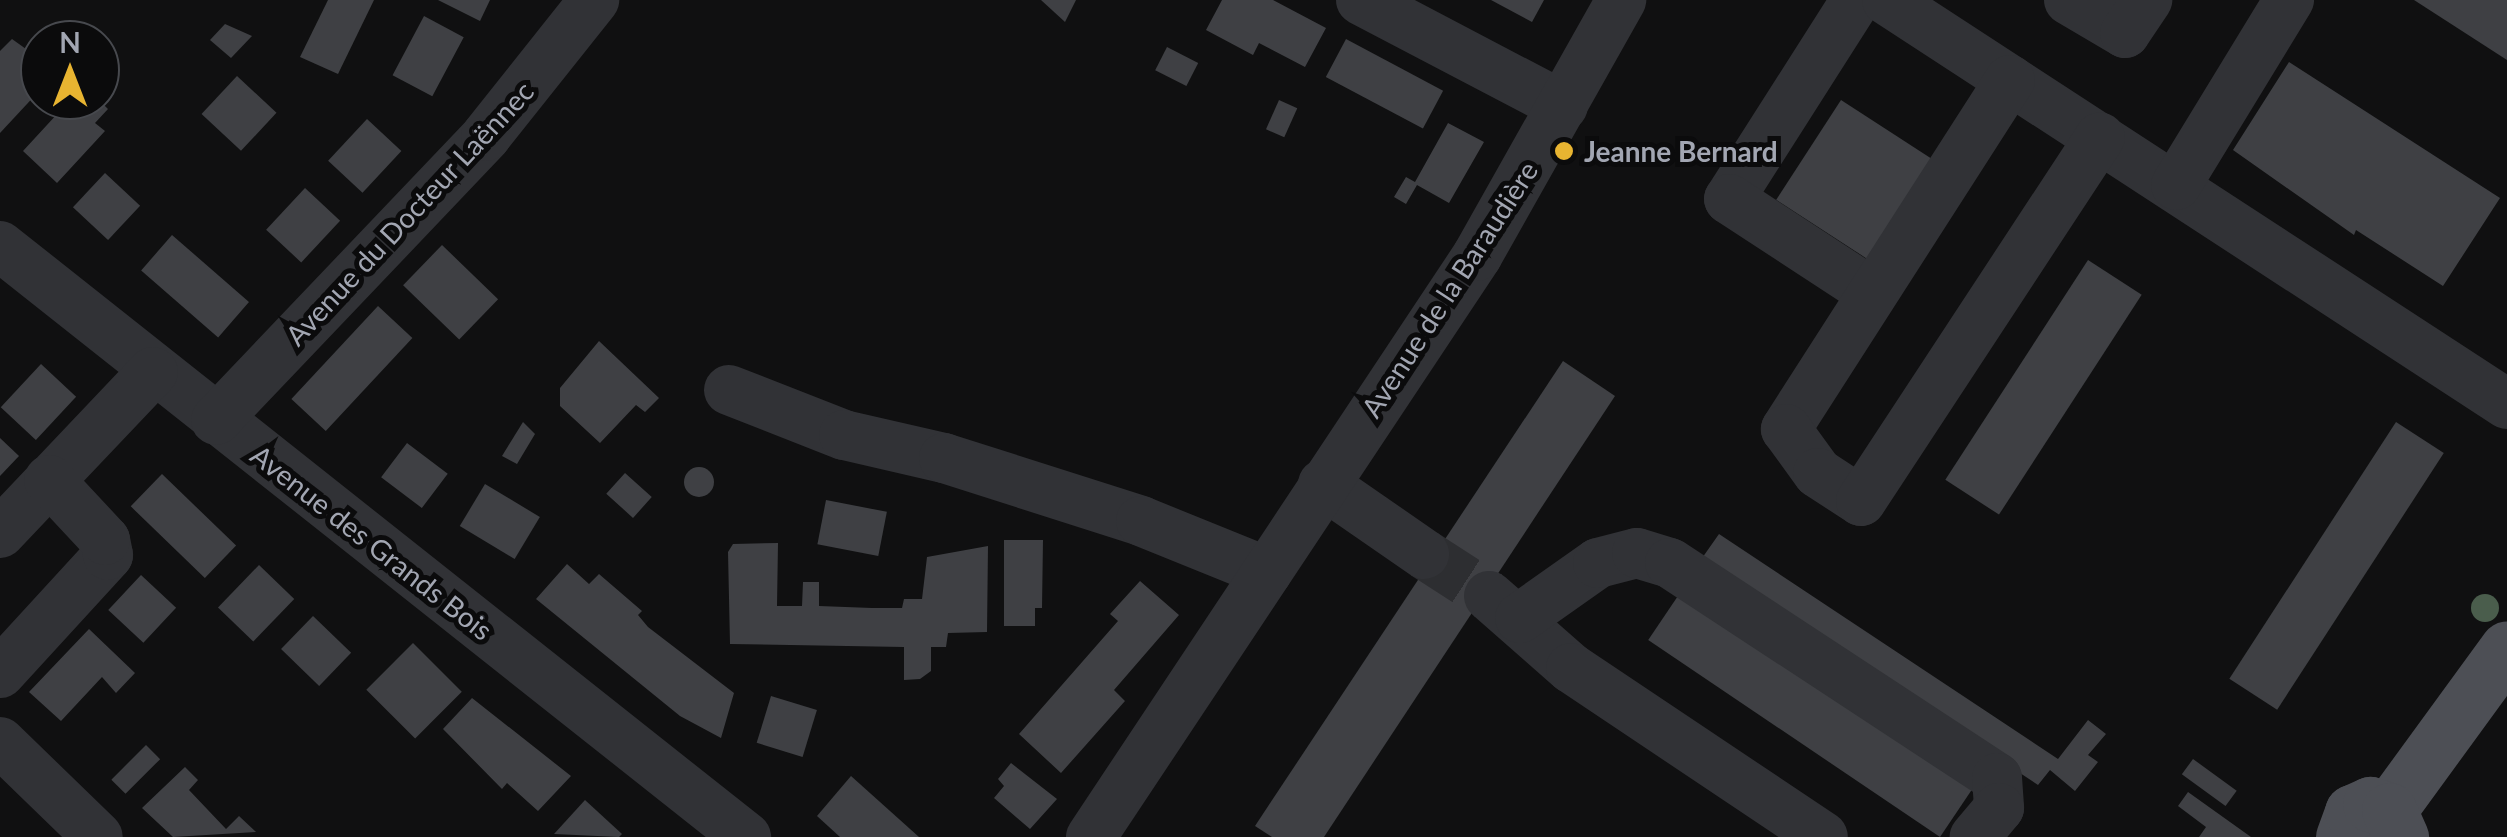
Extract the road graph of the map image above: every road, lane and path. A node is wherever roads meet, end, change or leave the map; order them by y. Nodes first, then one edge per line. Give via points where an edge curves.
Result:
1 (594, 0) edge
2 (1361, 0) edge
3 (1621, 0) edge
4 (1856, 0) edge
5 (1887, 0) edge
6 (2070, 0) edge
7 (2147, 0) edge
8 (2289, 0) edge
9 (2010, 80) junction
10 (1563, 106) junction
11 (2100, 137) junction
12 (2176, 186) junction
13 (0, 246) edge
14 (1871, 292) junction
15 (153, 372) junction
16 (729, 390) dead end
17 (2507, 404) edge
18 (216, 420) junction
19 (49, 480) junction
20 (1323, 484) junction
21 (0, 532) edge
22 (1424, 554) tunnel mouth
23 (1267, 572) junction
24 (2507, 648) edge
25 (0, 674) edge
26 (0, 742) edge
27 (2395, 824) edge
28 (98, 837) edge
29 (746, 837) edge
30 (1091, 837) edge
31 (1823, 837) edge
32 (1975, 837) edge
33 (2343, 837) edge

1 - 18 street, Avenue du Docteur Laënnec via 486,136
2 - 10 street
3 - 10 street, Avenue de la Baraudière
4 - 14 street via 1729,199
5 - 9 street
6 - 7 street via 2125,33
8 - 12 street
9 - 11 street
9 - 14 street
10 - 20 street, Avenue de la Baraudière via 1476,256
11 - 12 street
11 - 14 street via 1861,501 1818,473 1786,429
12 - 17 street
13 - 15 street, Avenue des Grands Bois
15 - 18 street, Avenue des Grands Bois
15 - 19 street
16 - 23 street via 844,435 944,458 1141,521
18 - 29 street, Avenue des Grands Bois
19 - 21 street
19 - 25 street via 106,540 102,567
20 - 22 street
20 - 23 street, Avenue de la Baraudière
23 - 30 street, Avenue de la Baraudière
24 - 27 main road
26 - 28 street
27 - 33 main road via 2360,807 2346,820
31 - 32 street via 1570,668 1504,607 1598,563 1637,553 1670,563 1997,778 1998,808

